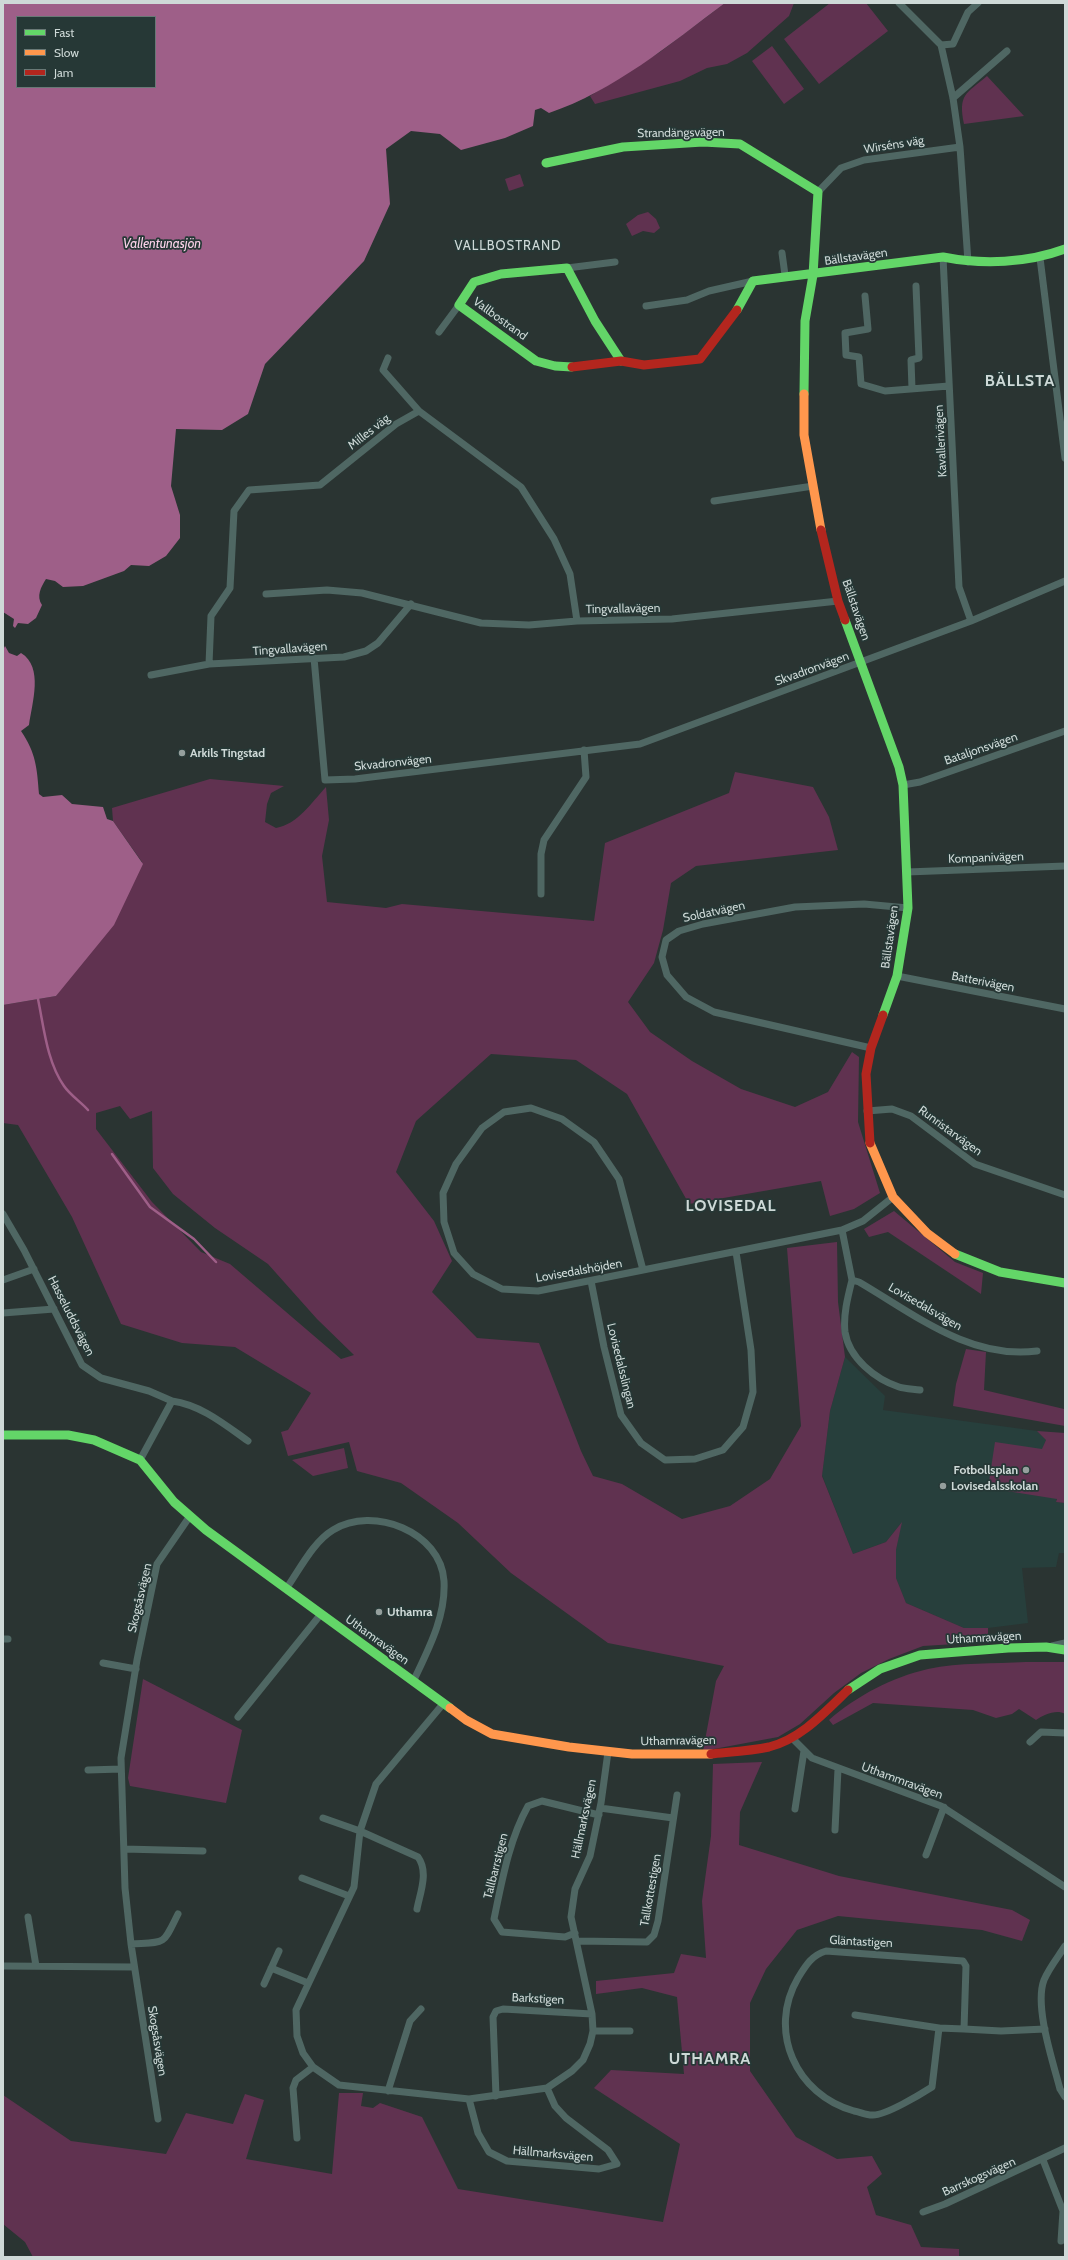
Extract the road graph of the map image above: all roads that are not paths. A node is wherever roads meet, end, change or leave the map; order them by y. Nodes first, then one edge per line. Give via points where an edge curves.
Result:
1 (899, 3) edge
2 (978, 3) edge
3 (941, 46) junction
4 (1007, 51) dead end
5 (952, 98) junction
6 (960, 146) junction
7 (546, 163) dead end
8 (818, 192) junction
9 (1065, 249) edge
10 (782, 253) dead end
11 (943, 257) junction
12 (1040, 258) junction
13 (615, 262) dead end
14 (968, 262) junction
15 (567, 268) junction
16 (813, 275) junction
17 (785, 276) junction
18 (753, 281) junction
19 (916, 286) dead end
20 (865, 296) dead end
21 (459, 305) junction
22 (646, 306) dead end
23 (439, 332) dead end
24 (388, 358) dead end
25 (621, 361) junction
26 (949, 386) junction
27 (912, 389) junction
28 (419, 411) junction
29 (1065, 458) edge
30 (812, 486) junction
31 (714, 501) dead end
32 (1065, 581) edge
33 (266, 594) dead end
34 (838, 601) junction
35 (411, 604) junction
36 (577, 621) junction
37 (971, 621) junction
38 (314, 658) junction
39 (862, 663) junction
40 (209, 664) junction
41 (151, 675) dead end
42 (1065, 731) edge
43 (584, 750) junction
44 (903, 785) junction
45 (1065, 866) edge
46 (908, 872) junction
47 (541, 894) dead end
48 (908, 908) junction
49 (897, 976) junction
50 (1065, 1009) edge
51 (871, 1048) junction
52 (867, 1111) junction
53 (1065, 1195) edge
54 (893, 1197) junction
55 (3, 1214) edge
56 (842, 1230) junction
57 (736, 1252) junction
58 (34, 1269) junction
59 (643, 1270) junction
60 (3, 1280) edge
61 (591, 1280) junction
62 (852, 1280) junction
63 (1063, 1283) edge
64 (54, 1309) junction
65 (3, 1313) edge
66 (1037, 1350) dead end
67 (920, 1390) dead end
68 (172, 1401) junction
69 (3, 1435) edge
70 (248, 1441) dead end
71 (140, 1460) junction
72 (190, 1516) junction
73 (286, 1589) junction
74 (321, 1614) junction
75 (1065, 1643) edge
76 (1046, 1647) junction
77 (1065, 1650) edge
78 (103, 1663) dead end
79 (136, 1669) junction
80 (413, 1682) junction
81 (443, 1704) junction
82 (238, 1717) dead end
83 (1065, 1733) edge
84 (792, 1738) junction
85 (1030, 1742) dead end
86 (804, 1751) junction
87 (608, 1752) junction
88 (121, 1769) junction
89 (838, 1769) junction
90 (88, 1770) dead end
91 (677, 1795) dead end
92 (944, 1807) junction
93 (795, 1809) dead end
94 (600, 1811) junction
95 (323, 1818) dead end
96 (674, 1818) junction
97 (835, 1830) dead end
98 (360, 1832) junction
99 (124, 1849) junction
100 (203, 1851) dead end
101 (926, 1855) dead end
102 (302, 1878) dead end
103 (1065, 1887) edge
104 (350, 1896) junction
105 (417, 1910) dead end
106 (178, 1914) dead end
107 (28, 1917) dead end
108 (575, 1933) junction
109 (577, 1942) junction
110 (131, 1944) junction
111 (1065, 1946) edge
112 (279, 1951) dead end
113 (3, 1966) edge
114 (36, 1966) junction
115 (134, 1967) junction
116 (271, 1968) junction
117 (264, 1984) dead end
118 (308, 1984) junction
119 (421, 2009) dead end
120 (592, 2014) junction
121 (855, 2015) dead end
122 (939, 2028) junction
123 (1044, 2029) junction
124 (964, 2030) junction
125 (593, 2031) junction
126 (630, 2031) dead end
127 (313, 2067) junction
128 (547, 2088) junction
129 (388, 2091) junction
130 (496, 2096) junction
131 (1065, 2097) edge
132 (469, 2099) junction
133 (158, 2119) dead end
134 (297, 2138) dead end
135 (1065, 2148) edge
136 (1043, 2160) junction
137 (923, 2212) dead end
138 (1061, 2241) dead end

1 - 3 street
2 - 3 street via 968,12 953,44
3 - 5 street
4 - 5 street
5 - 6 street
6 - 8 street, Wirséns väg via 864,160 842,168
6 - 14 street
7 - 8 street, Strandängsvägen via 624,147 703,142 740,144
8 - 16 street
9 - 12 street, Bällstavägen
10 - 17 street
11 - 14 street, Bällstavägen
11 - 16 street, Bällstavägen
11 - 26 street, Kavallerivägen
12 - 14 street, Bällstavägen
12 - 29 street
13 - 15 street, Vallbostrand
15 - 21 street, Vallbostrand via 501,274 474,282
15 - 25 street
16 - 17 street
16 - 30 street, Bällstavägen via 804,321 804,428
17 - 18 street
18 - 22 street via 709,291 687,300
18 - 25 street, Vallbostrand via 732,318 700,359 644,365
19 - 27 street via 919,358 911,360
20 - 27 street via 868,329 845,333 846,355 859,357 861,384 885,391
21 - 23 street
21 - 25 street, Vallbostrand via 536,361 576,367
24 - 28 street via 383,370
26 - 27 street
26 - 37 street, Kavallerivägen via 960,587
28 - 36 street via 521,487 554,539 570,574
28 - 40 street, Milles väg via 396,424 320,485 249,490 234,511 230,588 211,616
30 - 31 street
30 - 34 street, Bällstavägen
32 - 37 street, Skvadronvägen
33 - 35 street, Tingvallavägen via 327,590 362,593
34 - 36 street, Tingvallavägen via 672,619
34 - 39 street, Bällstavägen
35 - 36 street, Tingvallavägen via 481,624 529,625
35 - 38 street, Tingvallavägen via 378,643 366,651 344,656
37 - 39 street, Skvadronvägen
38 - 40 street, Tingvallavägen
38 - 43 street, Skvadronvägen via 325,780 482,765 514,758
39 - 43 street, Skvadronvägen via 640,744
39 - 44 street, Bällstavägen
40 - 41 street, Tingvallavägen
42 - 44 street, Bataljonsvägen via 920,782
43 - 47 street via 586,777 544,840 541,854
44 - 46 street, Bällstavägen
45 - 46 street, Kompanivägen
46 - 48 street, Bällstavägen
48 - 49 street, Bällstavägen
48 - 51 street, Soldatvägen via 864,904 795,907 679,930 666,940 662,957 667,975 686,997 714,1012
49 - 50 street, Batterivägen
49 - 51 street, Bällstavägen
51 - 52 street, Bällstavägen via 866,1074
52 - 53 street, Runristarvägen via 892,1109 911,1116 976,1164
52 - 54 street, Bällstavägen via 869,1140
54 - 56 street, Lovisedalshöjden via 863,1221
54 - 63 street, Bällstavägen via 927,1233 960,1257 1000,1272
55 - 58 street, Hasseluddsvägen
56 - 57 street, Lovisedalshöjden
56 - 62 street
57 - 59 street, Lovisedalshöjden
57 - 61 street, Lovisedalsslingan via 751,1350 753,1392 742,1427 723,1450 695,1459 665,1460 641,1443 621,1415
58 - 60 street
58 - 64 street, Hasseluddsvägen
59 - 61 street, Lovisedalshöjden
59 - 61 street, Lovisedalshöjden via 619,1179 594,1142 562,1119 531,1108 504,1112 482,1128 456,1164 443,1193 444,1222 454,1253 473,1274 502,1289 538,1291
62 - 66 street, Lovisedalsvägen via 948,1335 1018,1353
62 - 67 street via 847,1302 845,1332 855,1357 872,1373 899,1387
64 - 65 street
64 - 68 street, Hasseluddsvägen via 82,1365 101,1378 149,1391
68 - 70 street, Hasseluddsvägen via 187,1403 205,1412
68 - 71 street
69 - 71 street, Uthamravägen via 68,1435 94,1440
71 - 72 street, Uthamravägen via 174,1502
72 - 73 street, Uthamravägen
72 - 79 street, Skogsåsvägen via 157,1564
73 - 74 street, Uthamravägen
73 - 80 street via 317,1544 334,1529 356,1521 377,1520 398,1525 420,1537 437,1556 444,1580 444,1604 430,1646
74 - 80 street, Uthamravägen
74 - 82 street
75 - 76 street, Uthamravägen
76 - 77 street, Uthamravägen
76 - 84 street, Uthamravägen via 951,1651 920,1655 880,1669 854,1685 815,1721
78 - 79 street
79 - 88 street, Skogsåsvägen
80 - 81 street, Uthamravägen
81 - 87 street, Uthamravägen via 492,1734
81 - 98 street, Hällmarksvägen via 376,1784
83 - 85 street via 1041,1732
84 - 86 street, Uthammravägen
84 - 87 street, Uthamravägen via 769,1747 698,1755
86 - 89 street, Uthammravägen via 812,1758
86 - 93 street
87 - 94 street, Hällmarksvägen
88 - 90 street
88 - 99 street, Skogsåsvägen
89 - 92 street, Uthammravägen
89 - 97 street
91 - 96 street, Tallkottestigen
92 - 101 street
92 - 103 street, Uthammravägen
94 - 96 street
94 - 108 street, Hällmarksvägen via 590,1856 575,1889 571,1917
94 - 108 street, Tallbarrstigen via 542,1802 528,1806 519,1821 494,1919 502,1932 565,1937
95 - 98 street
96 - 109 street, Tallkottestigen via 654,1935 647,1942
98 - 104 street, Hällmarksvägen via 354,1887
98 - 105 street via 418,1857 424,1872
99 - 100 street
99 - 110 street, Skogsåsvägen
102 - 104 street
104 - 118 street, Hällmarksvägen
106 - 110 street via 166,1939 161,1942
107 - 114 street
108 - 109 street, Hällmarksvägen
109 - 120 street, Hällmarksvägen
110 - 115 street, Skogsåsvägen
111 - 123 street via 1044,1980 1041,1993
112 - 116 street
113 - 114 street
114 - 115 street
115 - 133 street, Skogsåsvägen
116 - 117 street
116 - 118 street
118 - 127 street, Hällmarksvägen via 296,2010 297,2036 303,2052
119 - 129 street via 410,2021
120 - 125 street, Hällmarksvägen
120 - 130 street, Barkstigen via 503,2009 496,2011
121 - 122 street
122 - 124 street
122 - 124 street, Gläntastigen via 932,2087 912,2101 873,2116 839,2106 802,2076 791,2058 786,2032 786,2008 792,1988 807,1963 816,1954 826,1951 963,1961 966,1966
123 - 124 street
123 - 131 street via 1060,2089
125 - 126 street
125 - 128 street, Hällmarksvägen via 583,2060
127 - 129 street, Hällmarksvägen via 339,2085
127 - 134 street via 296,2080 293,2088
128 - 130 street, Hällmarksvägen
128 - 132 street, Hällmarksvägen via 555,2106 566,2118 608,2150 617,2164 599,2169 507,2161 489,2152 478,2133
129 - 132 street, Hällmarksvägen
130 - 132 street, Hällmarksvägen
135 - 136 street, Barrskogsvägen
136 - 137 street, Barrskogsvägen
136 - 138 street via 1063,2212

